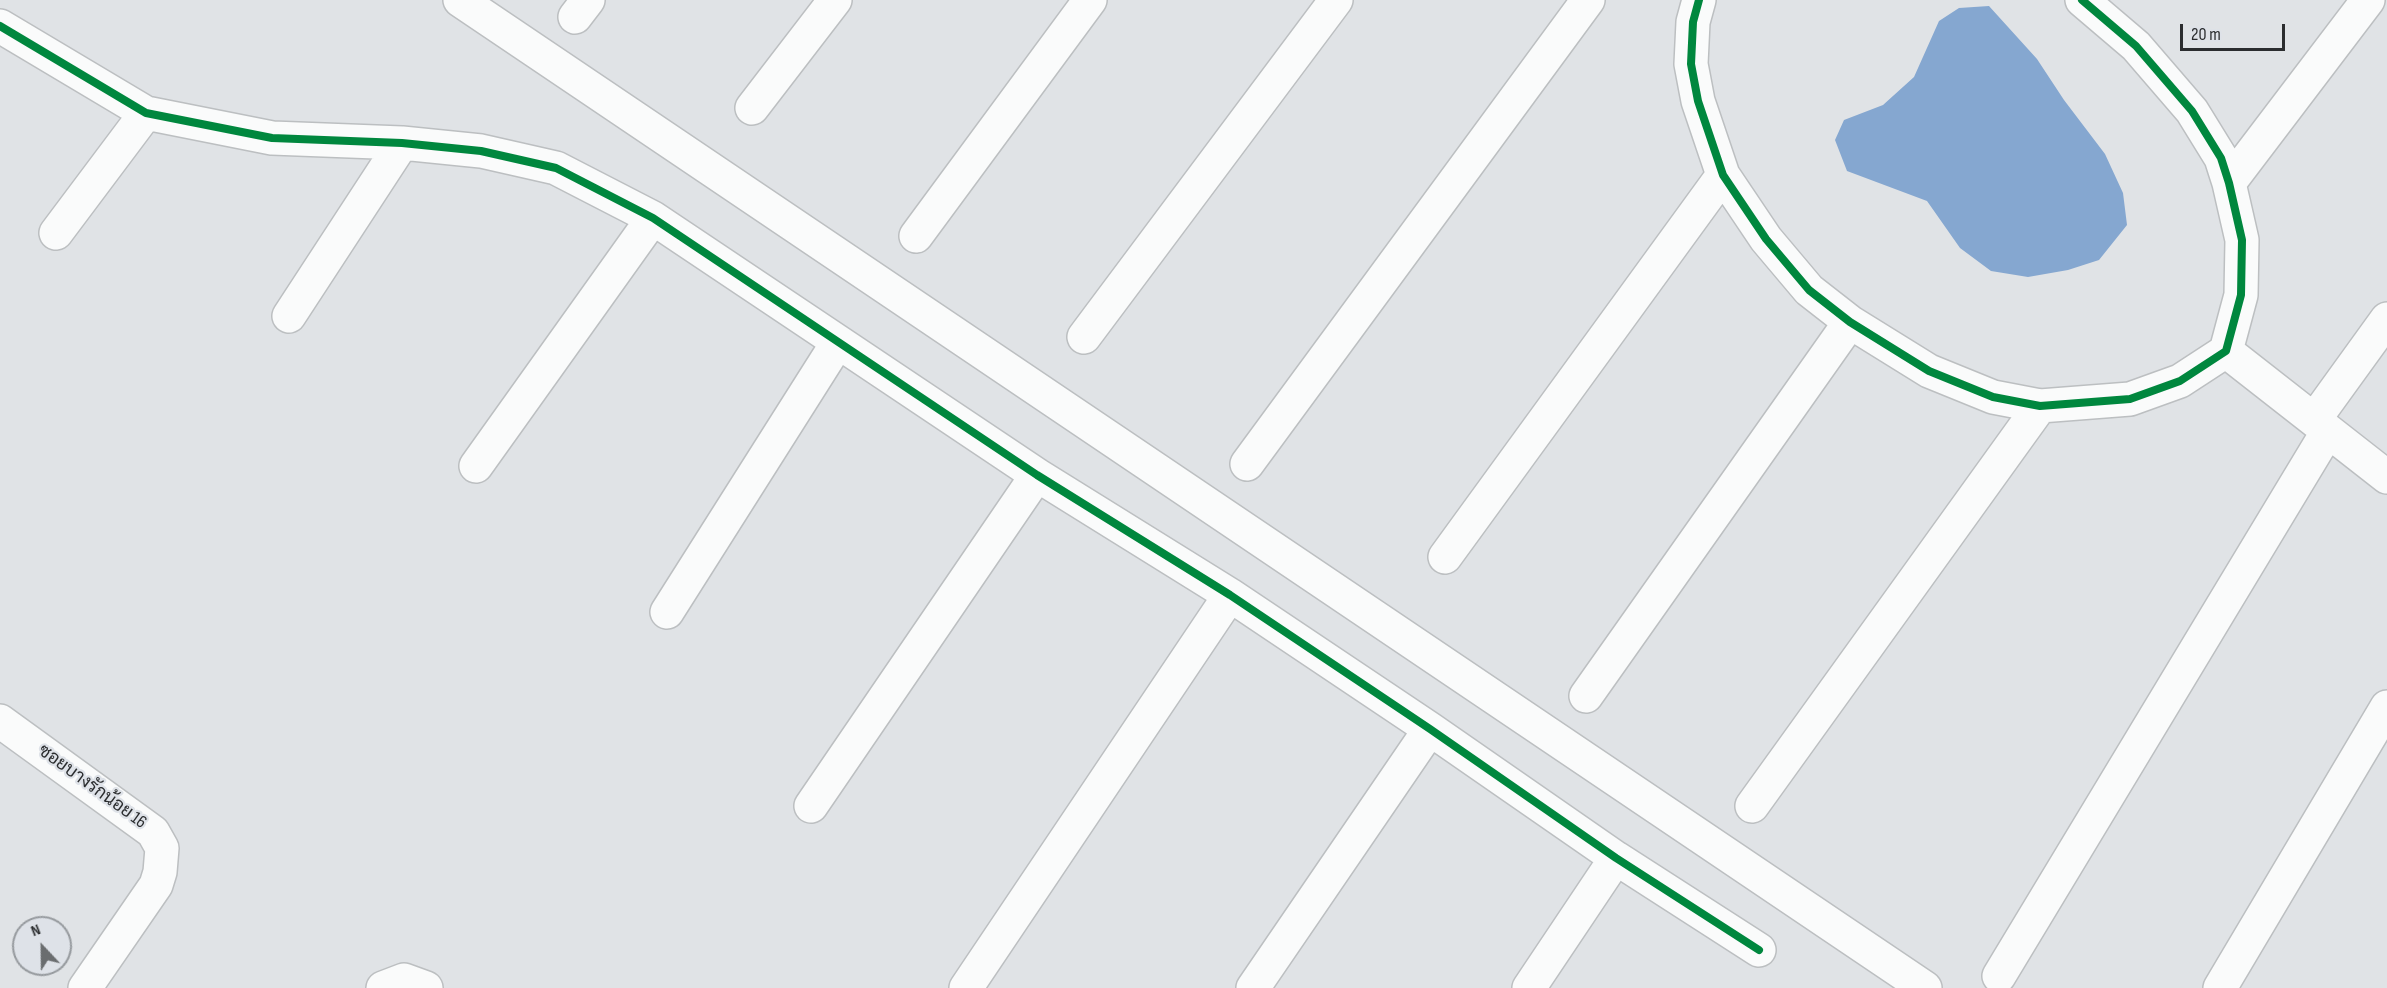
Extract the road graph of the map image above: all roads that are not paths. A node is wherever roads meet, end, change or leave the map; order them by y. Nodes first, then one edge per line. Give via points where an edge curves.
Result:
1 (460, 0) edge
2 (835, 0) edge
3 (1090, 0) edge
4 (1336, 0) edge
5 (1588, 0) edge
6 (1700, 0) edge
7 (2368, 0) edge
8 (2095, 4) edge
9 (0, 26) edge
10 (752, 108) dead end
11 (146, 113) junction
12 (402, 143) junction
13 (1723, 175) junction
14 (2229, 183) junction
15 (652, 218) junction
16 (56, 233) dead end
17 (916, 236) dead end
18 (289, 315) dead end
19 (2387, 319) edge
20 (1850, 322) junction
21 (1084, 337) dead end
22 (838, 342) junction
23 (2226, 351) junction
24 (2040, 406) junction
25 (2321, 425) junction
26 (1247, 464) dead end
27 (476, 466) dead end
28 (1037, 475) junction
29 (2387, 477) edge
30 (1445, 556) dead end
31 (1230, 595) junction
32 (667, 612) dead end
33 (1586, 696) dead end
34 (2387, 707) edge
35 (0, 721) edge
36 (1430, 729) junction
37 (811, 806) dead end
38 (1752, 806) dead end
39 (1616, 858) junction
40 (1759, 950) dead end
41 (2000, 976) dead end
42 (85, 988) edge
43 (383, 988) edge
44 (426, 988) edge
45 (966, 988) edge
46 (1253, 988) edge
47 (1529, 988) edge
48 (1925, 988) edge
49 (2220, 988) edge

1 - 48 street
2 - 10 street
3 - 17 street
4 - 21 street
5 - 26 street
6 - 13 street via 1693,22 1691,64 1698,100
7 - 14 street
8 - 14 street via 2192,111 2221,158
9 - 11 street
11 - 12 street via 272,138
11 - 16 street
12 - 15 street via 481,152 556,168
12 - 18 street
13 - 20 street via 1766,239 1809,290
13 - 30 street
14 - 23 street via 2242,240 2241,295
15 - 22 street
15 - 27 street
19 - 25 street
20 - 24 street via 1929,371 1993,397
20 - 33 street
22 - 28 street
22 - 32 street
23 - 24 street via 2180,381 2130,399
23 - 25 street
24 - 38 street
25 - 29 street
25 - 41 street
28 - 31 street
28 - 37 street
31 - 36 street
31 - 45 street
34 - 49 street
35 - 42 street, ซอยบางรักน้อย 16 via 153,832 162,848 156,885
36 - 39 street
36 - 46 street
39 - 40 street
39 - 47 street
43 - 44 street via 404,980

